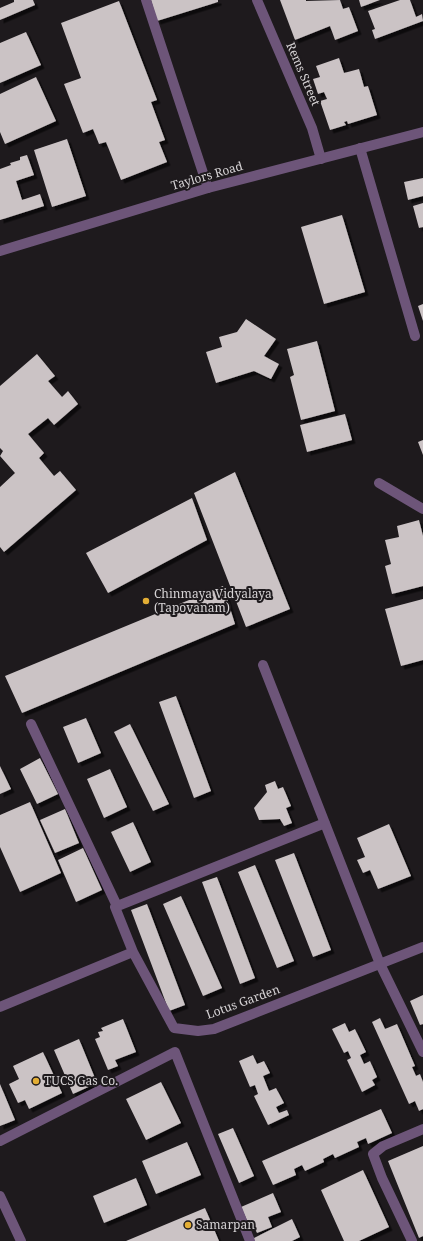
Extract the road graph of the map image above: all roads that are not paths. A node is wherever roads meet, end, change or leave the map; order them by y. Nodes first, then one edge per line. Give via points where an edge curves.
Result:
1 (146, 0) edge
2 (257, 0) edge
3 (423, 132) edge
4 (360, 148) junction
5 (321, 159) junction
6 (208, 188) junction
7 (0, 251) edge
8 (414, 336) dead end
9 (379, 483) dead end
10 (423, 508) edge
11 (264, 664) dead end
12 (31, 724) dead end
13 (325, 823) junction
14 (117, 906) junction
15 (423, 947) edge
16 (133, 952) junction
17 (380, 964) junction
18 (0, 1008) edge
19 (423, 1052) edge
20 (423, 1129) edge
21 (0, 1141) edge
22 (0, 1196) edge
23 (21, 1241) edge
24 (250, 1241) edge
25 (412, 1241) edge

1 - 6 street
2 - 5 street, Rems Street via 312,128
3 - 4 street, Taylors Road
4 - 5 street, Taylors Road
4 - 8 street
5 - 6 street, Taylors Road
6 - 7 street, Taylors Road
9 - 10 street
11 - 13 street
12 - 14 street
13 - 14 street
13 - 17 street
14 - 16 street via 115,907
15 - 17 street, Lotus Garden
16 - 17 street, Lotus Garden via 174,1028 198,1031 214,1029
16 - 18 street
17 - 19 street
20 - 25 street via 383,1146 373,1154
21 - 24 street via 175,1052
22 - 23 street

